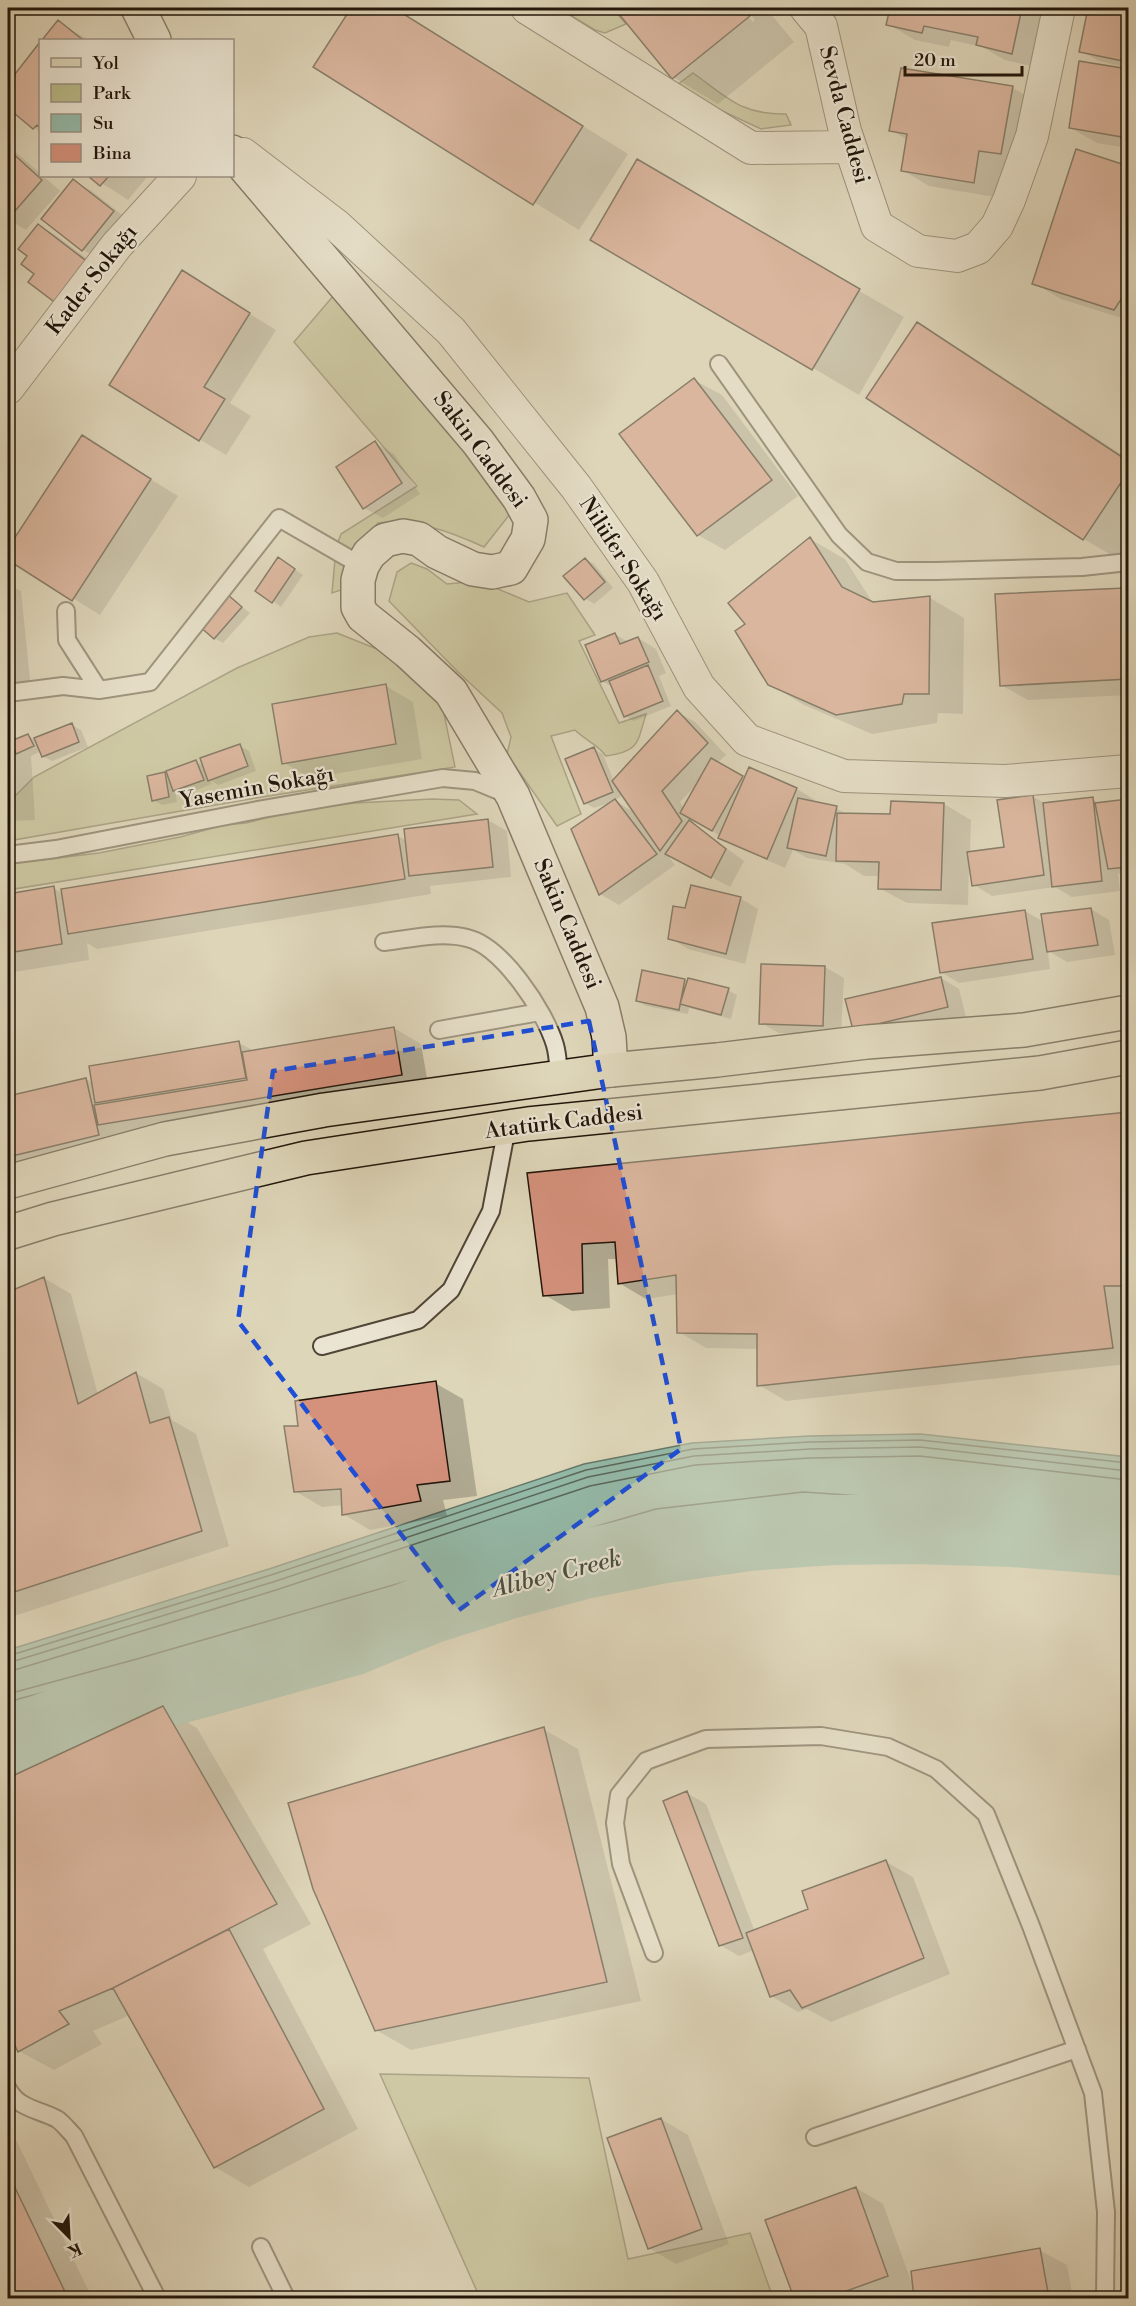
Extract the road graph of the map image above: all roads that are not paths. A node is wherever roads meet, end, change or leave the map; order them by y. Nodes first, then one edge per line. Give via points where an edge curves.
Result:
1 (138, 8) edge
2 (527, 8) edge
3 (1059, 8) edge
4 (817, 14) edge
5 (154, 39) edge
6 (850, 147) junction
7 (234, 148) edge
8 (234, 154) edge
9 (179, 177) edge
10 (719, 364) dead end
11 (8, 388) edge
12 (1128, 562) edge
13 (362, 566) junction
14 (66, 611) dead end
15 (99, 690) junction
16 (8, 693) edge
17 (1128, 771) edge
18 (513, 796) junction
19 (8, 855) edge
20 (384, 942) dead end
21 (540, 1012) junction
22 (1128, 1012) edge
23 (439, 1030) dead end
24 (1128, 1057) edge
25 (611, 1070) junction
26 (559, 1077) junction
27 (611, 1116) junction
28 (507, 1127) junction
29 (8, 1182) edge
30 (8, 1233) edge
31 (322, 1346) dead end
32 (654, 1953) dead end
33 (1077, 2049) junction
34 (8, 2089) edge
35 (815, 2136) dead end
36 (261, 2247) dead end
37 (157, 2298) edge
38 (286, 2298) edge
39 (1105, 2298) edge

1 - 5 street
2 - 6 street via 751,148
3 - 6 street, Sevda Caddesi via 1032,136 997,226 978,248 957,256 918,251 877,226
4 - 6 street, Sevda Caddesi
7 - 17 street, Nilüfer Sokağı via 337,226 451,331 576,487 643,582 699,687 747,740 844,776 1005,781
8 - 13 street, Sakin Caddesi via 478,442 531,520 528,539 511,568 492,572 473,569 419,539 404,536 385,540
9 - 11 street, Kader Sokağı via 117,245
10 - 12 lane via 839,535 867,562 896,570 936,571
13 - 15 lane via 279,518 150,682
13 - 18 street, Sakin Caddesi via 358,607 363,616 451,692
14 - 15 lane via 67,640
15 - 16 lane via 63,686
18 - 19 lane, Yasemin Sokağı via 475,781 443,778
18 - 25 street, Sakin Caddesi via 602,1007
20 - 21 lane via 446,935 469,938 495,954
21 - 23 lane
21 - 26 lane via 555,1046
22 - 25 main road, Atatürk Caddesi via 1024,1030 867,1042
24 - 27 main road, Atatürk Caddesi via 1040,1073
25 - 26 main road, Atatürk Caddesi
25 - 27 main road
26 - 29 main road, Atatürk Caddesi via 324,1110 165,1139
27 - 28 main road, Atatürk Caddesi
28 - 30 main road, Atatürk Caddesi via 306,1158
28 - 31 lane via 491,1212 451,1290 418,1320
32 - 33 lane via 621,1864 615,1823 619,1795 646,1761 706,1739 821,1736 888,1747 936,1769 986,1814
33 - 35 lane
33 - 39 lane via 1093,2093 1106,2212
34 - 37 lane via 13,2099 58,2120 74,2136
36 - 38 lane

